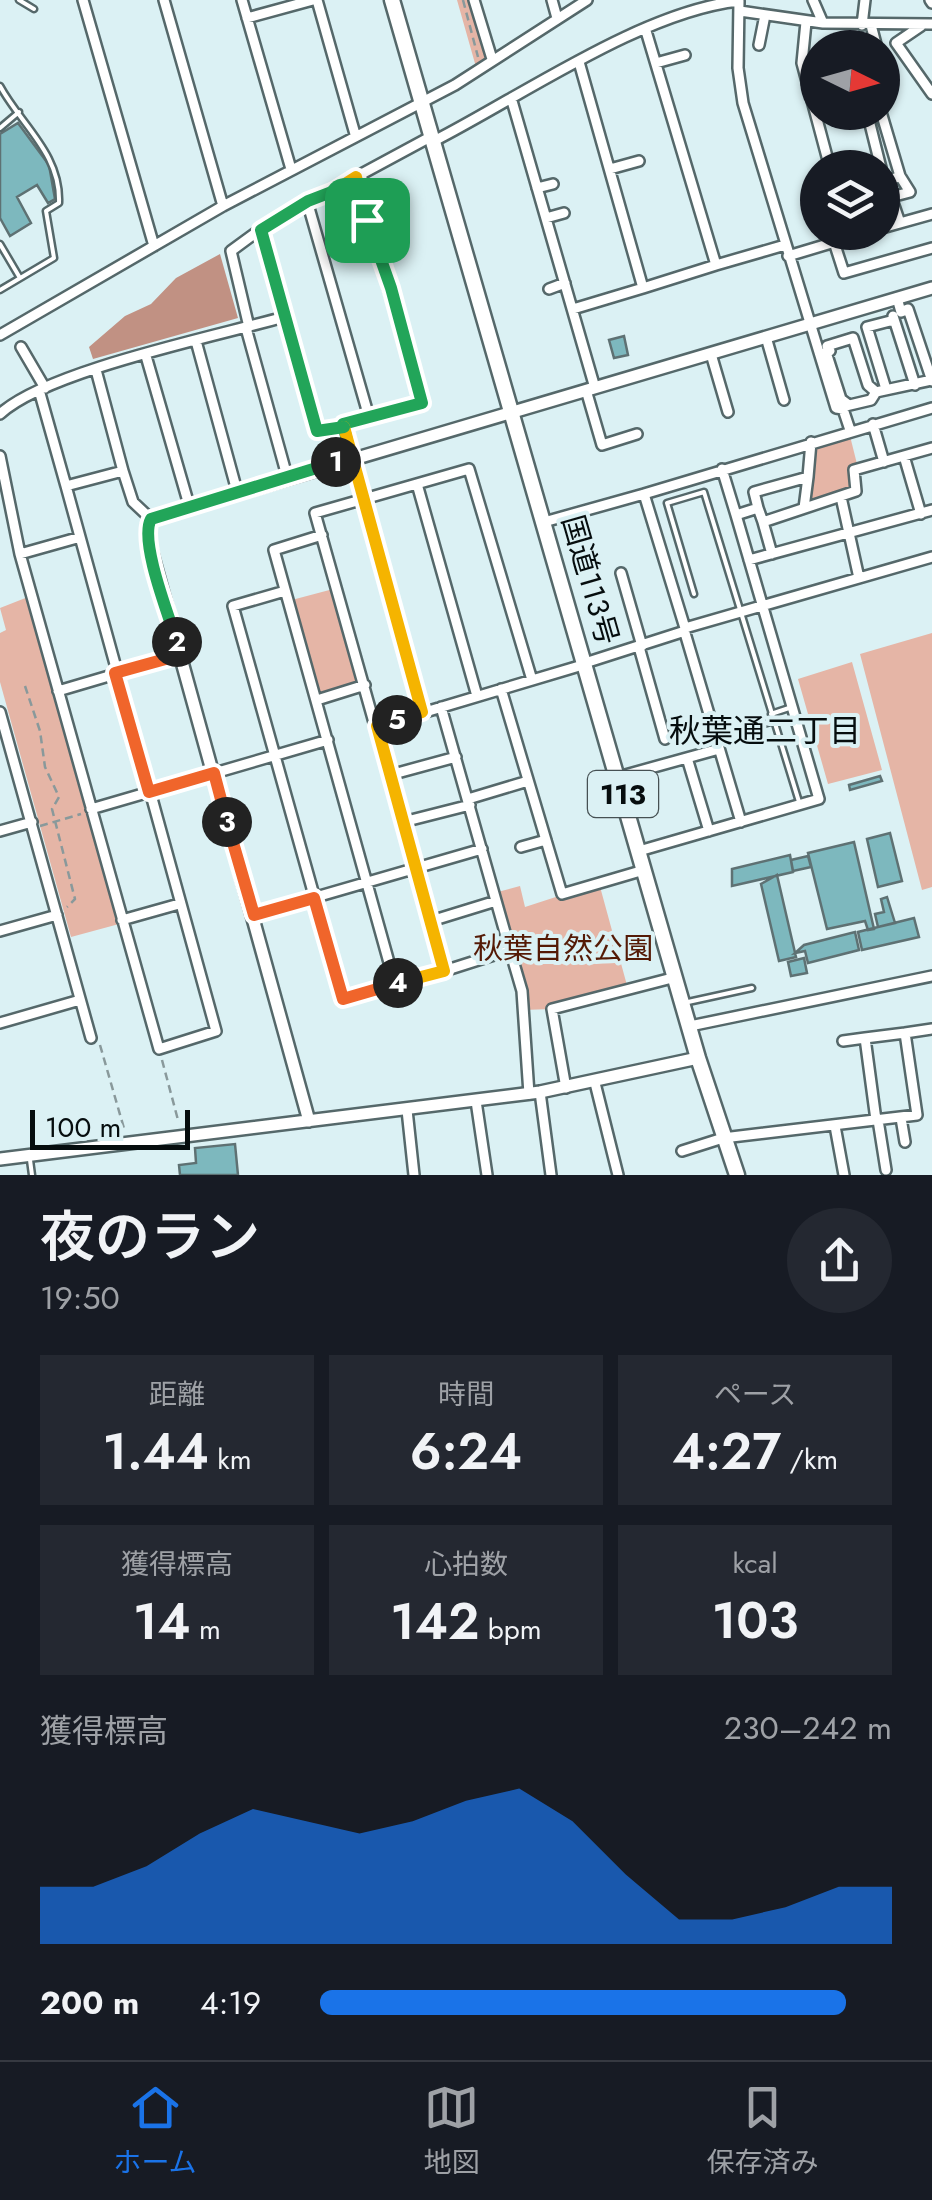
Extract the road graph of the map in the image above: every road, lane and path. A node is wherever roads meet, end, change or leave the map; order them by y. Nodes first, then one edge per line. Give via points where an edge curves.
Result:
1 (19, 0) edge
2 (83, 0) edge
3 (164, 0) edge
4 (242, 0) edge
5 (315, 0) edge
6 (392, 0) edge
7 (463, 0) edge
8 (474, 0) edge
9 (552, 0) edge
10 (586, 0) edge
11 (813, 0) edge
12 (865, 0) edge
13 (34, 9) dead end
14 (740, 10) junction
15 (765, 15) junction
16 (247, 18) junction
17 (557, 18) junction
18 (806, 22) junction
19 (824, 24) junction
20 (928, 24) edge
21 (866, 25) junction
22 (805, 30) edge
23 (868, 30) edge
24 (646, 31) junction
25 (758, 44) dead end
26 (685, 55) dead end
27 (492, 59) junction
28 (579, 62) junction
29 (656, 64) junction
30 (482, 67) junction
31 (0, 86) edge
32 (932, 94) edge
33 (3, 99) edge
34 (422, 100) junction
35 (512, 102) junction
36 (19, 112) junction
37 (0, 128) edge
38 (888, 130) edge
39 (355, 134) junction
40 (433, 138) junction
41 (639, 162) dead end
42 (291, 169) junction
43 (610, 169) junction
44 (356, 177) junction
45 (907, 180) junction
46 (900, 181) edge
47 (553, 184) dead end
48 (538, 188) junction
49 (900, 195) edge
50 (308, 201) junction
51 (223, 206) junction
52 (564, 213) dead end
53 (932, 214) edge
54 (546, 218) junction
55 (900, 223) edge
56 (261, 230) junction
57 (0, 244) edge
58 (154, 246) junction
59 (800, 248) edge
60 (932, 248) edge
61 (787, 250) junction
62 (836, 250) edge
63 (716, 265) junction
64 (20, 278) junction
65 (566, 283) junction
66 (643, 288) junction
67 (932, 288) edge
68 (549, 289) dead end
69 (0, 290) edge
70 (897, 298) junction
71 (573, 308) junction
72 (898, 316) junction
73 (284, 317) junction
74 (810, 324) junction
75 (247, 327) junction
76 (0, 335) edge
77 (766, 338) junction
78 (196, 341) junction
79 (21, 348) dead end
80 (824, 353) junction
81 (711, 354) junction
82 (146, 356) junction
83 (96, 370) junction
84 (932, 380) edge
85 (915, 386) junction
86 (42, 389) junction
87 (591, 389) junction
88 (881, 391) junction
89 (784, 400) dead end
90 (849, 405) junction
91 (836, 408) junction
92 (932, 408) edge
93 (512, 411) junction
94 (728, 412) dead end
95 (0, 414) edge
96 (368, 417) junction
97 (343, 424) junction
98 (873, 424) junction
99 (850, 430) junction
100 (637, 434) dead end
101 (811, 442) junction
102 (932, 448) edge
103 (0, 456) edge
104 (904, 456) junction
105 (351, 457) junction
106 (884, 462) junction
107 (722, 470) junction
108 (123, 471) junction
109 (287, 476) junction
110 (808, 476) junction
111 (417, 484) junction
112 (66, 486) junction
113 (237, 491) junction
114 (644, 494) junction
115 (840, 497) junction
116 (363, 499) junction
117 (188, 505) junction
118 (758, 508) junction
119 (804, 508) junction
120 (926, 512) edge
121 (736, 515) junction
122 (151, 519) junction
123 (544, 522) junction
124 (763, 522) junction
125 (322, 535) junction
126 (849, 536) junction
127 (77, 538) junction
128 (20, 554) junction
129 (772, 554) junction
130 (932, 557) edge
131 (750, 560) junction
132 (622, 573) dead end
133 (859, 578) junction
134 (285, 591) junction
135 (694, 594) dead end
136 (762, 606) junction
137 (741, 612) junction
138 (685, 631) junction
139 (641, 647) junction
140 (180, 655) junction
141 (586, 663) junction
142 (115, 673) junction
143 (532, 680) junction
144 (365, 684) junction
145 (25, 686) dead end
146 (501, 689) junction
147 (58, 690) junction
148 (477, 696) junction
149 (317, 700) junction
150 (441, 707) junction
151 (793, 707) junction
152 (0, 712) edge
153 (422, 712) junction
154 (772, 714) junction
155 (774, 721) junction
156 (377, 726) junction
157 (4, 738) edge
158 (328, 740) junction
159 (666, 740) dead end
160 (717, 744) junction
161 (274, 755) junction
162 (456, 756) junction
163 (687, 758) junction
164 (214, 773) junction
165 (390, 774) junction
166 (618, 777) junction
167 (528, 781) junction
168 (149, 792) junction
169 (469, 802) junction
170 (800, 805) junction
171 (92, 810) junction
172 (55, 821) junction
173 (403, 822) junction
174 (740, 822) junction
175 (33, 825) junction
176 (0, 831) edge
177 (709, 831) junction
178 (546, 840) junction
179 (521, 847) dead end
180 (482, 850) junction
181 (639, 850) junction
182 (416, 868) junction
183 (644, 870) junction
184 (368, 882) junction
185 (314, 898) junction
186 (496, 901) junction
187 (179, 904) junction
188 (56, 912) junction
189 (254, 915) junction
190 (122, 920) junction
191 (430, 921) junction
192 (0, 930) edge
193 (510, 950) junction
194 (444, 971) junction
195 (932, 976) edge
196 (676, 978) junction
197 (395, 984) junction
198 (752, 988) dead end
199 (80, 1000) junction
200 (684, 1004) junction
201 (0, 1023) edge
202 (690, 1026) junction
203 (932, 1029) edge
204 (905, 1033) junction
205 (91, 1038) joint
206 (864, 1038) junction
207 (843, 1041) dead end
208 (160, 1049) junction
209 (698, 1058) junction
210 (595, 1083) junction
211 (566, 1088) junction
212 (535, 1093) junction
213 (476, 1101) junction
214 (406, 1110) junction
215 (932, 1113) edge
216 (916, 1115) junction
217 (901, 1118) junction
218 (178, 1120) dead end
219 (877, 1120) junction
220 (309, 1121) junction
221 (836, 1126) junction
222 (126, 1132) dead end
223 (723, 1138) junction
224 (905, 1142) dead end
225 (682, 1152) dead end
226 (29, 1155) junction
227 (0, 1158) edge
228 (886, 1170) dead end
229 (32, 1175) edge
230 (414, 1175) edge
231 (487, 1175) edge
232 (551, 1175) edge
233 (618, 1175) edge
234 (737, 1175) edge
235 (844, 1175) edge

1 - 13 lane
2 - 58 street
3 - 51 street
4 - 16 street
5 - 16 street
5 - 39 street
6 - 34 highway, 国道113号 / 113
7 - 30 path
8 - 27 street
9 - 17 street
10 - 17 street
11 - 19 street
12 - 21 street
14 - 15 street
14 - 24 street via 740,1 706,4
14 - 61 street via 743,102
15 - 18 street
15 - 25 street
16 - 42 street
17 - 27 street
18 - 19 street
18 - 22 street
19 - 21 street
20 - 21 street
20 - 32 street via 896,43
21 - 23 street
24 - 28 street
24 - 29 street
26 - 29 street
27 - 30 street
28 - 35 street
28 - 43 street
29 - 63 street
30 - 34 street
31 - 33 lane
33 - 36 lane
34 - 39 street
34 - 40 highway, 国道113号 / 113
35 - 40 street
35 - 48 street
36 - 37 lane
36 - 64 lane via 52,162 60,188 59,203 46,212 54,258
38 - 45 street
39 - 42 street
40 - 44 street
40 - 93 highway, 国道113号 / 113
41 - 43 street
42 - 51 street
43 - 66 street
44 - 50 street
44 - 96 street via 422,403
45 - 46 street
45 - 49 street via 910,192
47 - 48 street
48 - 54 street
50 - 56 street
50 - 96 street
51 - 58 street
52 - 54 street
53 - 55 street
54 - 65 street
56 - 73 street
56 - 75 street via 231,251
57 - 64 lane
58 - 76 street
59 - 61 street
60 - 62 street via 844,274
61 - 63 street
61 - 74 street
63 - 66 street
64 - 69 lane
65 - 68 street
65 - 71 street
66 - 71 street
67 - 70 street
70 - 72 street
70 - 74 street
71 - 87 street
72 - 84 street via 908,309
72 - 85 street
72 - 88 street via 867,328
73 - 75 street
73 - 97 street via 317,431
74 - 77 street
74 - 80 street
75 - 78 street
75 - 109 street
77 - 81 street
77 - 89 street
78 - 82 street
78 - 113 street
79 - 86 street
80 - 88 street via 853,338 868,385
80 - 90 street
80 - 91 street
81 - 87 street
81 - 94 street
82 - 83 street
82 - 117 street
83 - 86 street
83 - 108 street
84 - 85 street
85 - 88 street
86 - 95 street
86 - 112 street
87 - 93 street
87 - 100 street via 602,445
88 - 90 street
90 - 91 street
91 - 99 street via 843,409
92 - 98 street
93 - 105 street
93 - 123 highway, 国道113号 / 113
96 - 97 street
97 - 105 street
98 - 99 street
98 - 106 street
99 - 101 street
101 - 107 street
101 - 110 street
102 - 104 street
103 - 128 street
104 - 106 street
104 - 120 street
105 - 109 street
105 - 116 street
106 - 115 street via 854,470 856,491
107 - 114 street
107 - 121 street
108 - 112 street
108 - 122 street via 133,502
109 - 113 street
110 - 118 street via 754,492
110 - 119 street
111 - 116 street
111 - 143 street via 470,469
111 - 148 street
112 - 127 street
113 - 117 street
114 - 123 street
114 - 138 street
115 - 119 street
115 - 126 street
116 - 125 street via 315,513
116 - 153 street
117 - 122 street
118 - 121 street
118 - 124 street
119 - 124 street
120 - 126 street
121 - 131 street
122 - 140 street via 150,550
123 - 141 highway, 国道113号 / 113
124 - 129 street
125 - 134 street via 274,550
125 - 144 street
126 - 129 street
126 - 133 street
127 - 128 street
127 - 142 street
128 - 147 street
129 - 131 street
130 - 133 street
131 - 136 street
132 - 139 street
133 - 136 street
134 - 149 street
134 - 161 street via 233,606
135 - 137 lane via 667,503 704,492
136 - 137 street
136 - 151 street
137 - 138 street
137 - 154 lane
138 - 139 street
138 - 160 street
139 - 141 street
139 - 159 street
140 - 142 street
140 - 164 street
141 - 143 street
141 - 166 highway, 国道113号 / 113
142 - 147 street
142 - 168 street
143 - 146 street
144 - 149 street
144 - 156 street
145 - 172 path via 59,797
146 - 148 street
146 - 167 street
147 - 171 street
148 - 150 street
149 - 158 street
150 - 153 street
150 - 162 street
151 - 154 lane
151 - 170 street via 819,799
152 - 157 street
153 - 156 street
154 - 155 lane
155 - 160 lane
155 - 170 lane
156 - 165 street
157 - 175 street
158 - 161 street
158 - 184 street
160 - 163 street
160 - 174 street
161 - 164 street
161 - 185 street
162 - 165 street
162 - 169 street
163 - 166 street
163 - 177 street
164 - 168 street
164 - 189 street
165 - 173 street
166 - 181 highway, 国道113号 / 113
167 - 169 street
167 - 178 street
168 - 171 street
168 - 187 street
169 - 173 street
169 - 180 street
170 - 174 street
171 - 172 path
171 - 190 street
172 - 175 path
172 - 188 path via 75,900
173 - 182 street
174 - 177 street
175 - 176 street
175 - 188 street
177 - 181 street
178 - 179 street
178 - 183 street via 562,894
180 - 182 street
180 - 186 street
181 - 183 highway, 国道113号 / 113
182 - 184 street
182 - 191 street
183 - 196 highway, 国道113号 / 113
184 - 185 street
184 - 197 street
185 - 189 street
185 - 197 street via 343,999
186 - 191 street
186 - 193 street
187 - 190 street
187 - 208 street via 216,1031
188 - 192 street
188 - 199 street
189 - 220 street
190 - 208 street
191 - 194 street
193 - 194 street
193 - 212 street
194 - 197 street
195 - 202 street
196 - 200 highway, 国道113号 / 113
196 - 211 street via 552,1009
198 - 200 lane
199 - 201 street
199 - 205 street
200 - 202 highway, 国道113号 / 113
202 - 209 highway, 国道113号 / 113
203 - 204 street
204 - 206 street
204 - 216 street
205 - 222 path via 97,1036
206 - 207 street
206 - 219 street
208 - 218 path
209 - 210 street
209 - 223 highway, 国道113号 / 113
210 - 211 street
210 - 233 street
211 - 212 street
212 - 213 street
212 - 232 street
213 - 214 street
213 - 231 street
214 - 220 street
214 - 230 street
215 - 216 street
216 - 217 street
217 - 219 street
217 - 224 street
219 - 221 street
219 - 228 street
220 - 226 street
221 - 223 street
221 - 235 street
223 - 225 street
223 - 234 highway, 国道113号 / 113
226 - 227 street
226 - 229 lane

